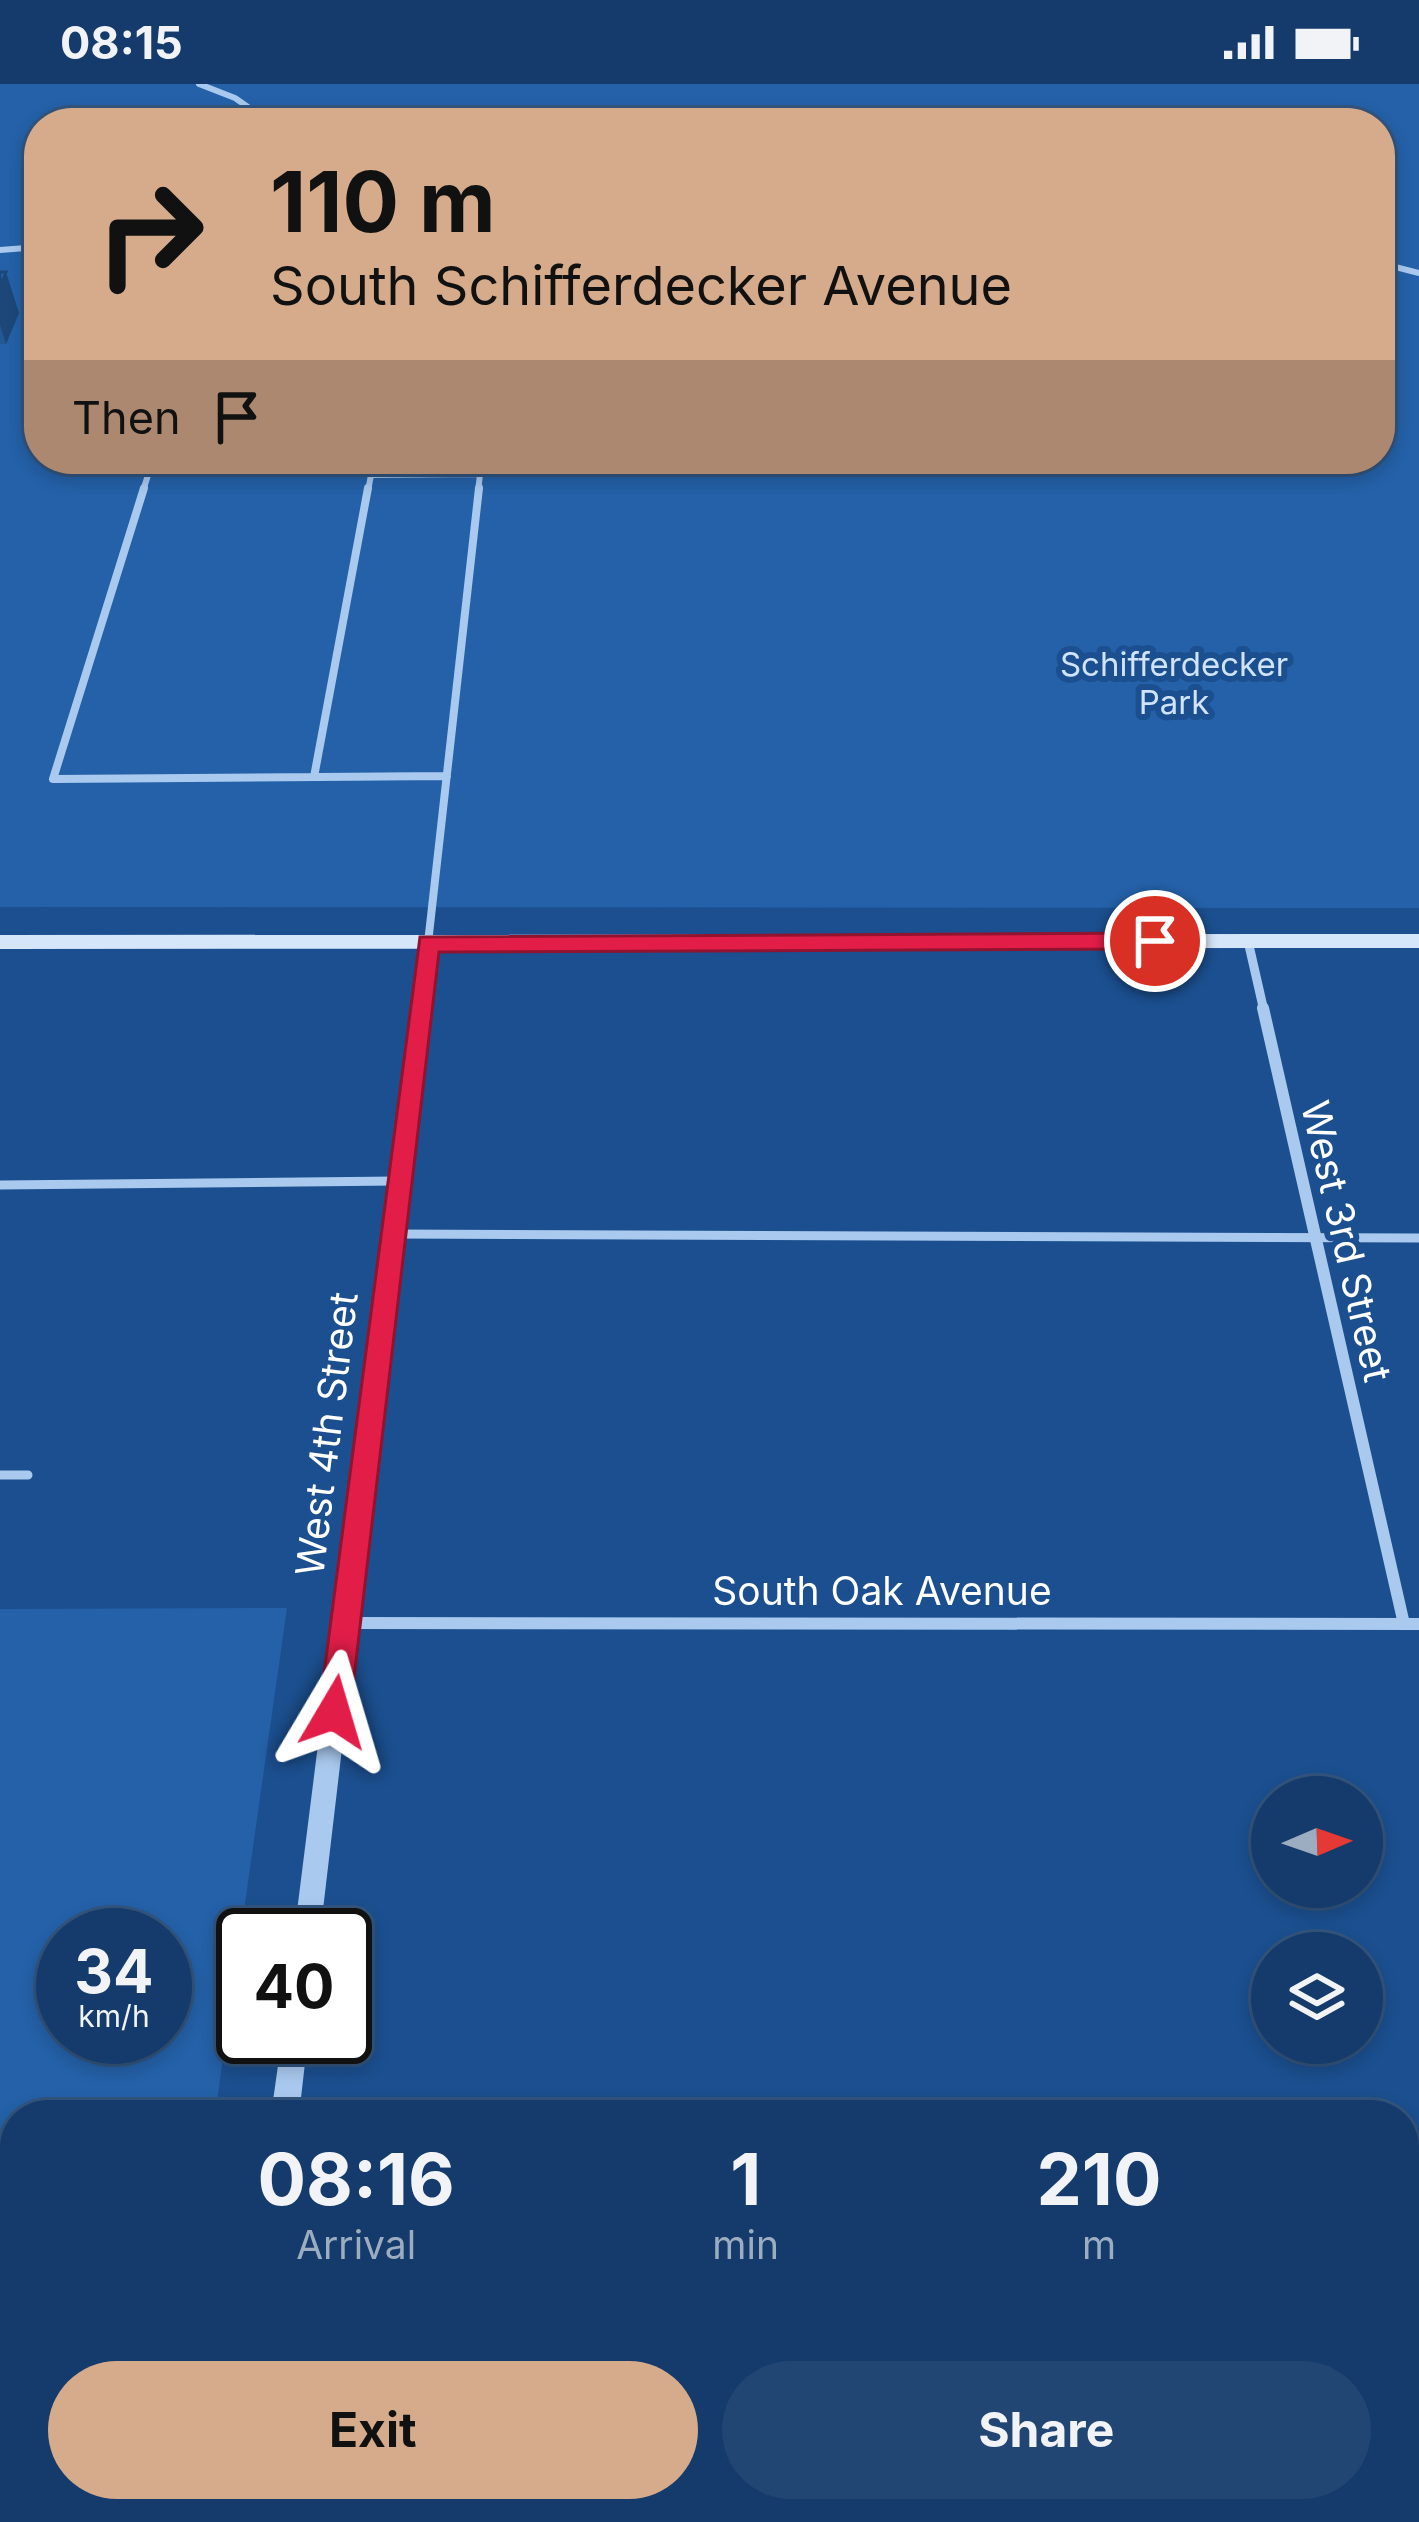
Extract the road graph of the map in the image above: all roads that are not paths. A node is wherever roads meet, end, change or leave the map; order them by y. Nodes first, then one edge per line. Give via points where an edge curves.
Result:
1 (199, 84) edge
2 (249, 108) edge
3 (147, 474) edge
4 (480, 474) joint
5 (371, 475) joint
6 (446, 776) junction
7 (314, 778) junction
8 (1248, 941) junction
9 (1419, 941) edge
10 (0, 942) edge
11 (428, 943) junction
12 (399, 1181) junction
13 (0, 1185) edge
14 (393, 1234) junction
15 (1316, 1238) junction
16 (1419, 1238) edge
17 (0, 1475) edge
18 (28, 1475) dead end
19 (346, 1623) junction
20 (1412, 1624) edge
21 (310, 1908) edge
22 (292, 2064) edge
23 (287, 2100) edge

1 - 2 lane
3 - 7 lane via 53,779
4 - 5 lane
4 - 6 lane
5 - 7 lane
6 - 7 lane
6 - 11 lane
8 - 9 main road
8 - 11 main road
8 - 15 street, West 3rd Street
10 - 11 main road
11 - 12 street, West 4th Street
12 - 13 lane
12 - 14 street, West 4th Street
14 - 15 lane
14 - 19 street, West 4th Street
15 - 16 lane
15 - 20 street, West 3rd Street
17 - 18 lane
19 - 20 street, South Oak Avenue
19 - 21 street, West 4th Street
22 - 23 street

